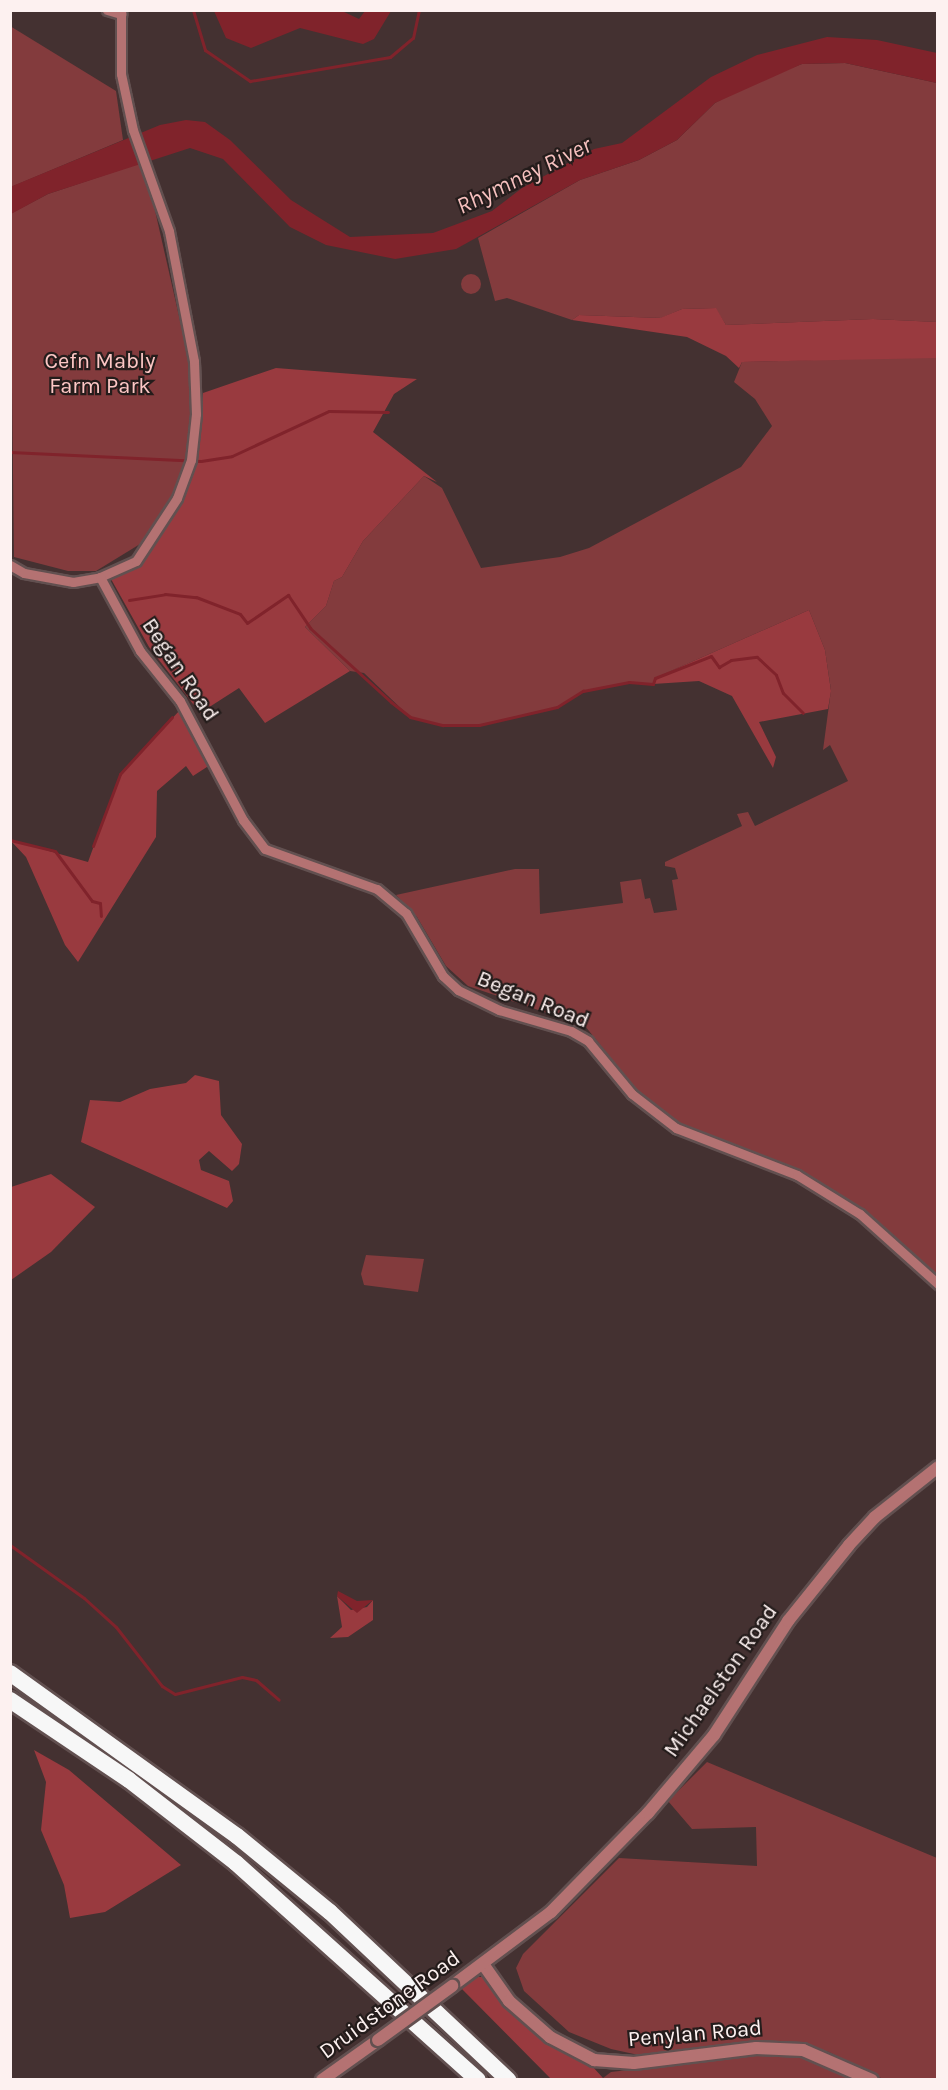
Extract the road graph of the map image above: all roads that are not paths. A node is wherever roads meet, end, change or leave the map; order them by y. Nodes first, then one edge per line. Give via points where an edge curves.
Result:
1 (107, 10) edge
2 (121, 12) edge
3 (10, 565) edge
4 (100, 577) junction
5 (938, 1284) edge
6 (938, 1467) edge
7 (10, 1673) edge
8 (10, 1700) edge
9 (483, 1964) junction
10 (322, 2079) edge
11 (478, 2079) edge
12 (508, 2079) edge
13 (872, 2079) edge

1 - 2 street
2 - 4 street via 121,74 133,130 169,231 194,361 196,414 191,460 177,498 136,561
3 - 4 street via 65,580
4 - 5 street, Began Road via 140,651 192,721 243,820 265,849 377,889 406,913 443,976 458,990 499,1010 571,1031 588,1041 632,1094 676,1128 797,1175 860,1214
6 - 9 street, Michaelston Road via 875,1517 849,1545 788,1621 714,1735 648,1813 551,1912
7 - 12 highway via 237,1836 330,1912
8 - 11 highway via 129,1780 236,1863
9 - 10 street, Druidstone Road, bridge
9 - 13 street, Penylan Road via 517,2009 550,2037 594,2060 634,2063 756,2048 803,2050

